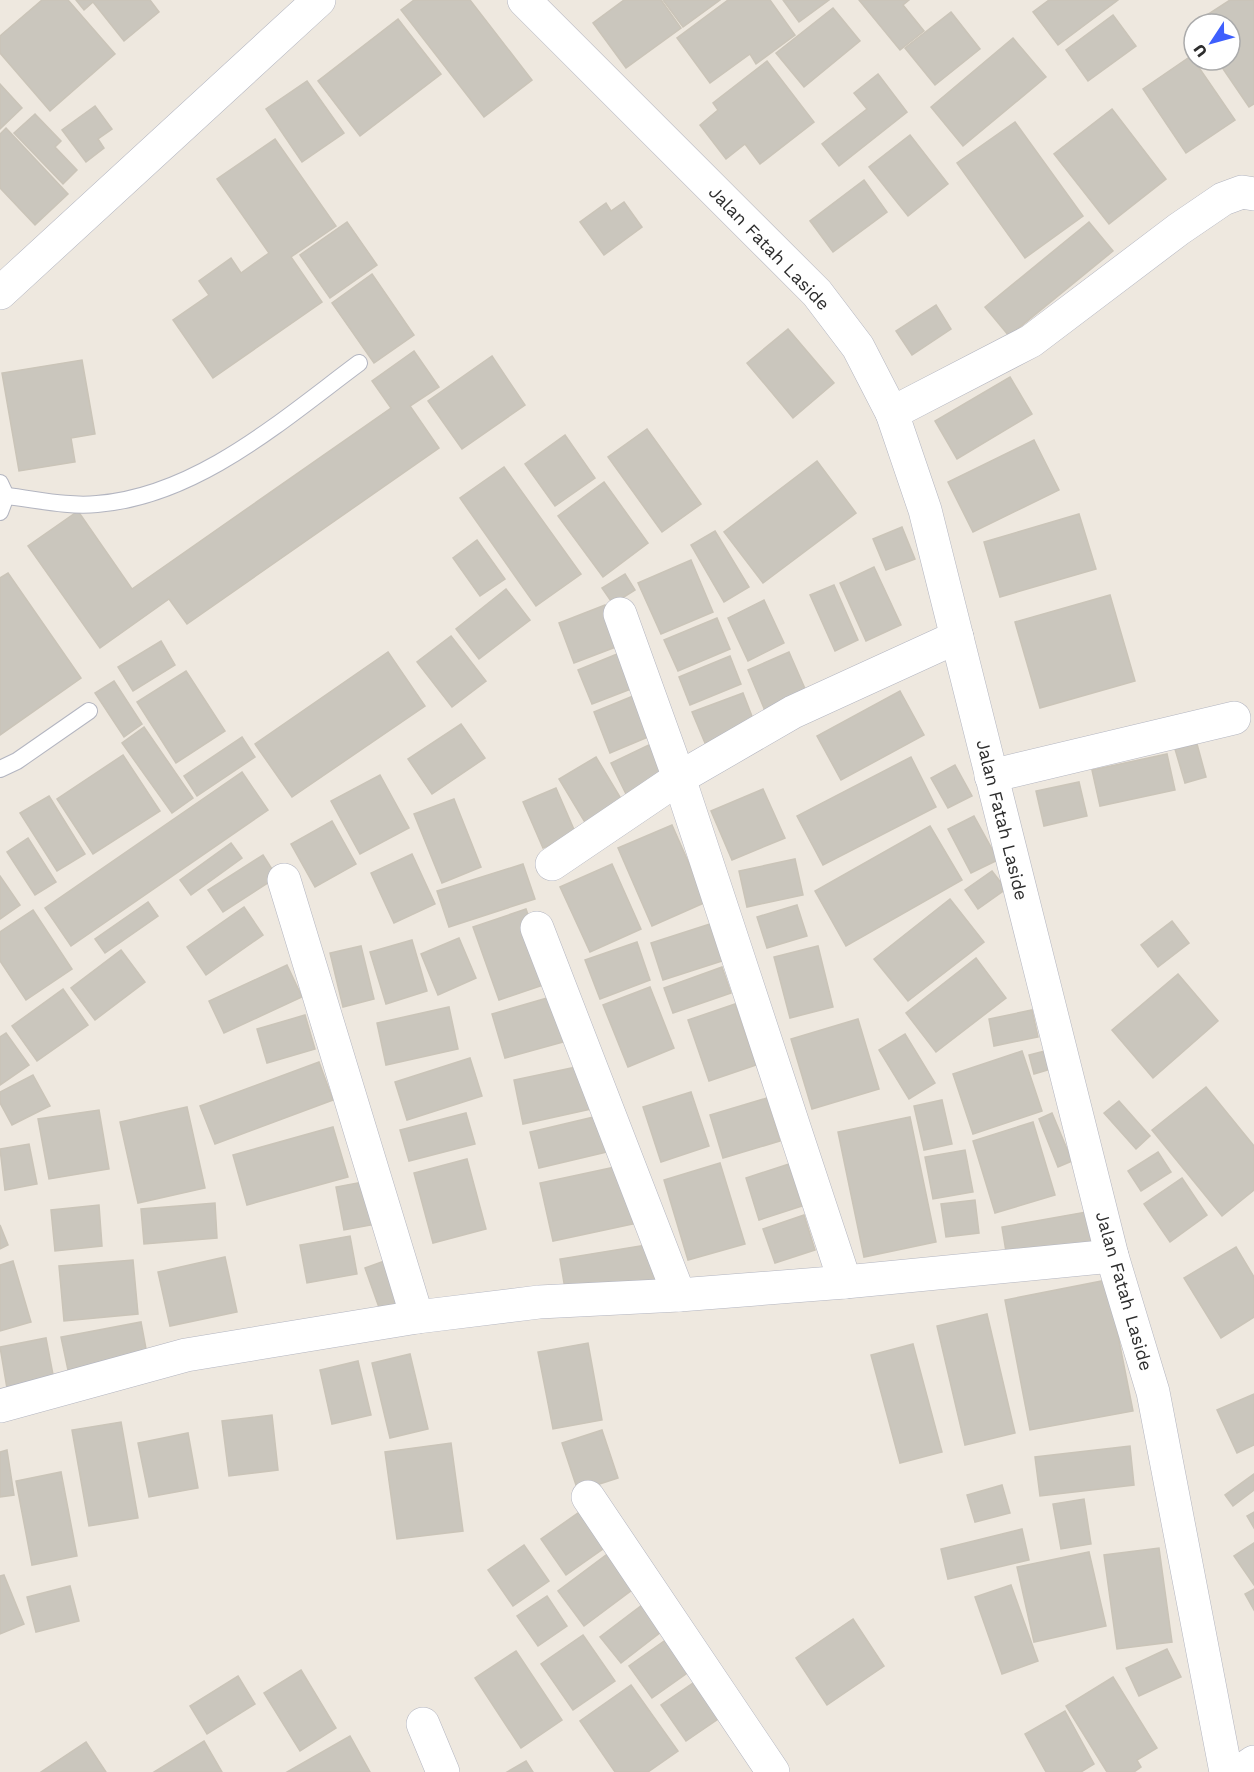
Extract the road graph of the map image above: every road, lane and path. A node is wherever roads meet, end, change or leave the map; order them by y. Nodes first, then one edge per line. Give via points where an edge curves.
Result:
1 (319, 0) edge
2 (524, 0) edge
3 (1254, 194) edge
4 (0, 293) edge
5 (359, 363) dead end
6 (892, 413) junction
7 (3, 490) edge
8 (0, 512) edge
9 (620, 614) dead end
10 (957, 637) junction
11 (89, 711) dead end
12 (1234, 718) dead end
13 (0, 769) edge
14 (991, 776) junction
15 (680, 778) junction
16 (552, 864) dead end
17 (284, 880) dead end
18 (537, 928) dead end
19 (1112, 1256) junction
20 (846, 1282) junction
21 (679, 1295) junction
22 (417, 1317) junction
23 (0, 1406) edge
24 (588, 1497) dead end
25 (423, 1724) dead end
26 (1254, 1762) edge
27 (443, 1772) edge
28 (773, 1772) edge
29 (1226, 1772) edge
30 (1239, 1772) edge

1 - 4 street
2 - 6 street, Jalan Fatah Laside via 817,293 858,347
3 - 6 street via 1242,192 1224,199 1031,341
5 - 7 lane via 216,465 140,498 94,504
6 - 10 street, Jalan Fatah Laside via 925,510
7 - 8 lane
9 - 15 street
10 - 14 street, Jalan Fatah Laside
10 - 15 street via 793,712
11 - 13 lane
12 - 14 street
14 - 19 street, Jalan Fatah Laside
15 - 16 street
15 - 20 street
17 - 22 street
18 - 21 street
19 - 20 street
19 - 29 street, Jalan Fatah Laside via 1154,1392
20 - 21 street
21 - 22 street via 539,1302
22 - 23 street via 186,1355
24 - 28 street
25 - 27 street
26 - 30 street

